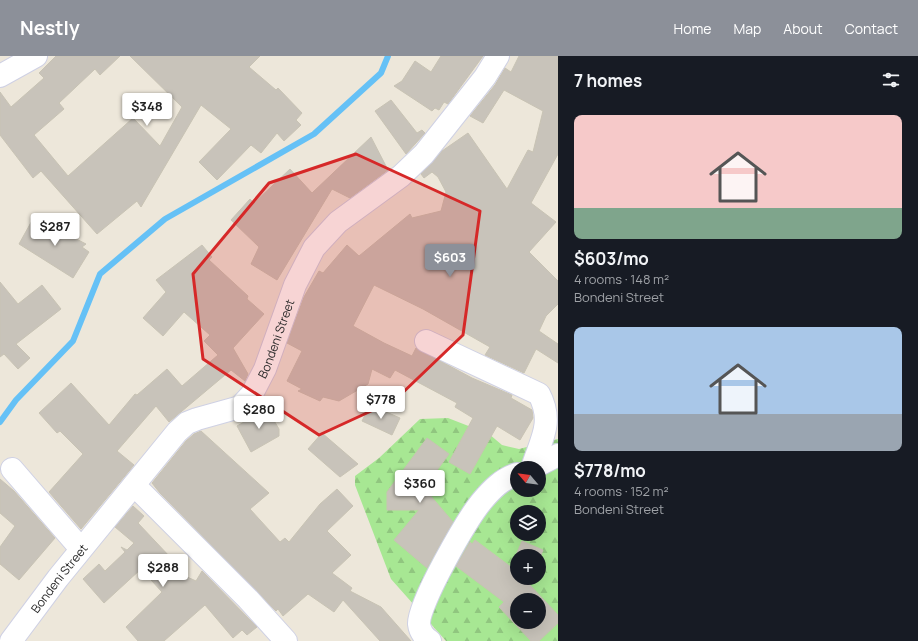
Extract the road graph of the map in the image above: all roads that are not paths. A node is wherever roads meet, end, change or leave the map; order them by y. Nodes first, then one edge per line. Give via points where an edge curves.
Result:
1 (36, 56) edge
2 (498, 56) edge
3 (0, 76) edge
4 (426, 341) dead end
5 (558, 455) edge
6 (534, 461) edge
7 (546, 461) edge
8 (12, 469) dead end
9 (510, 476) edge
10 (134, 485) junction
11 (81, 549) junction
12 (11, 641) edge
13 (286, 641) edge
14 (430, 641) edge

1 - 3 street
2 - 10 street, Bondeni Street via 482,82 424,154 396,181 338,222 314,248 295,285 266,369 252,394 240,407 188,423 167,443
4 - 6 street via 539,394 546,407 547,422
5 - 7 street
8 - 11 street
9 - 14 street via 505,478 481,502 442,568 419,623 421,633
10 - 11 street, Bondeni Street
10 - 13 street via 248,598
11 - 12 street, Bondeni Street

